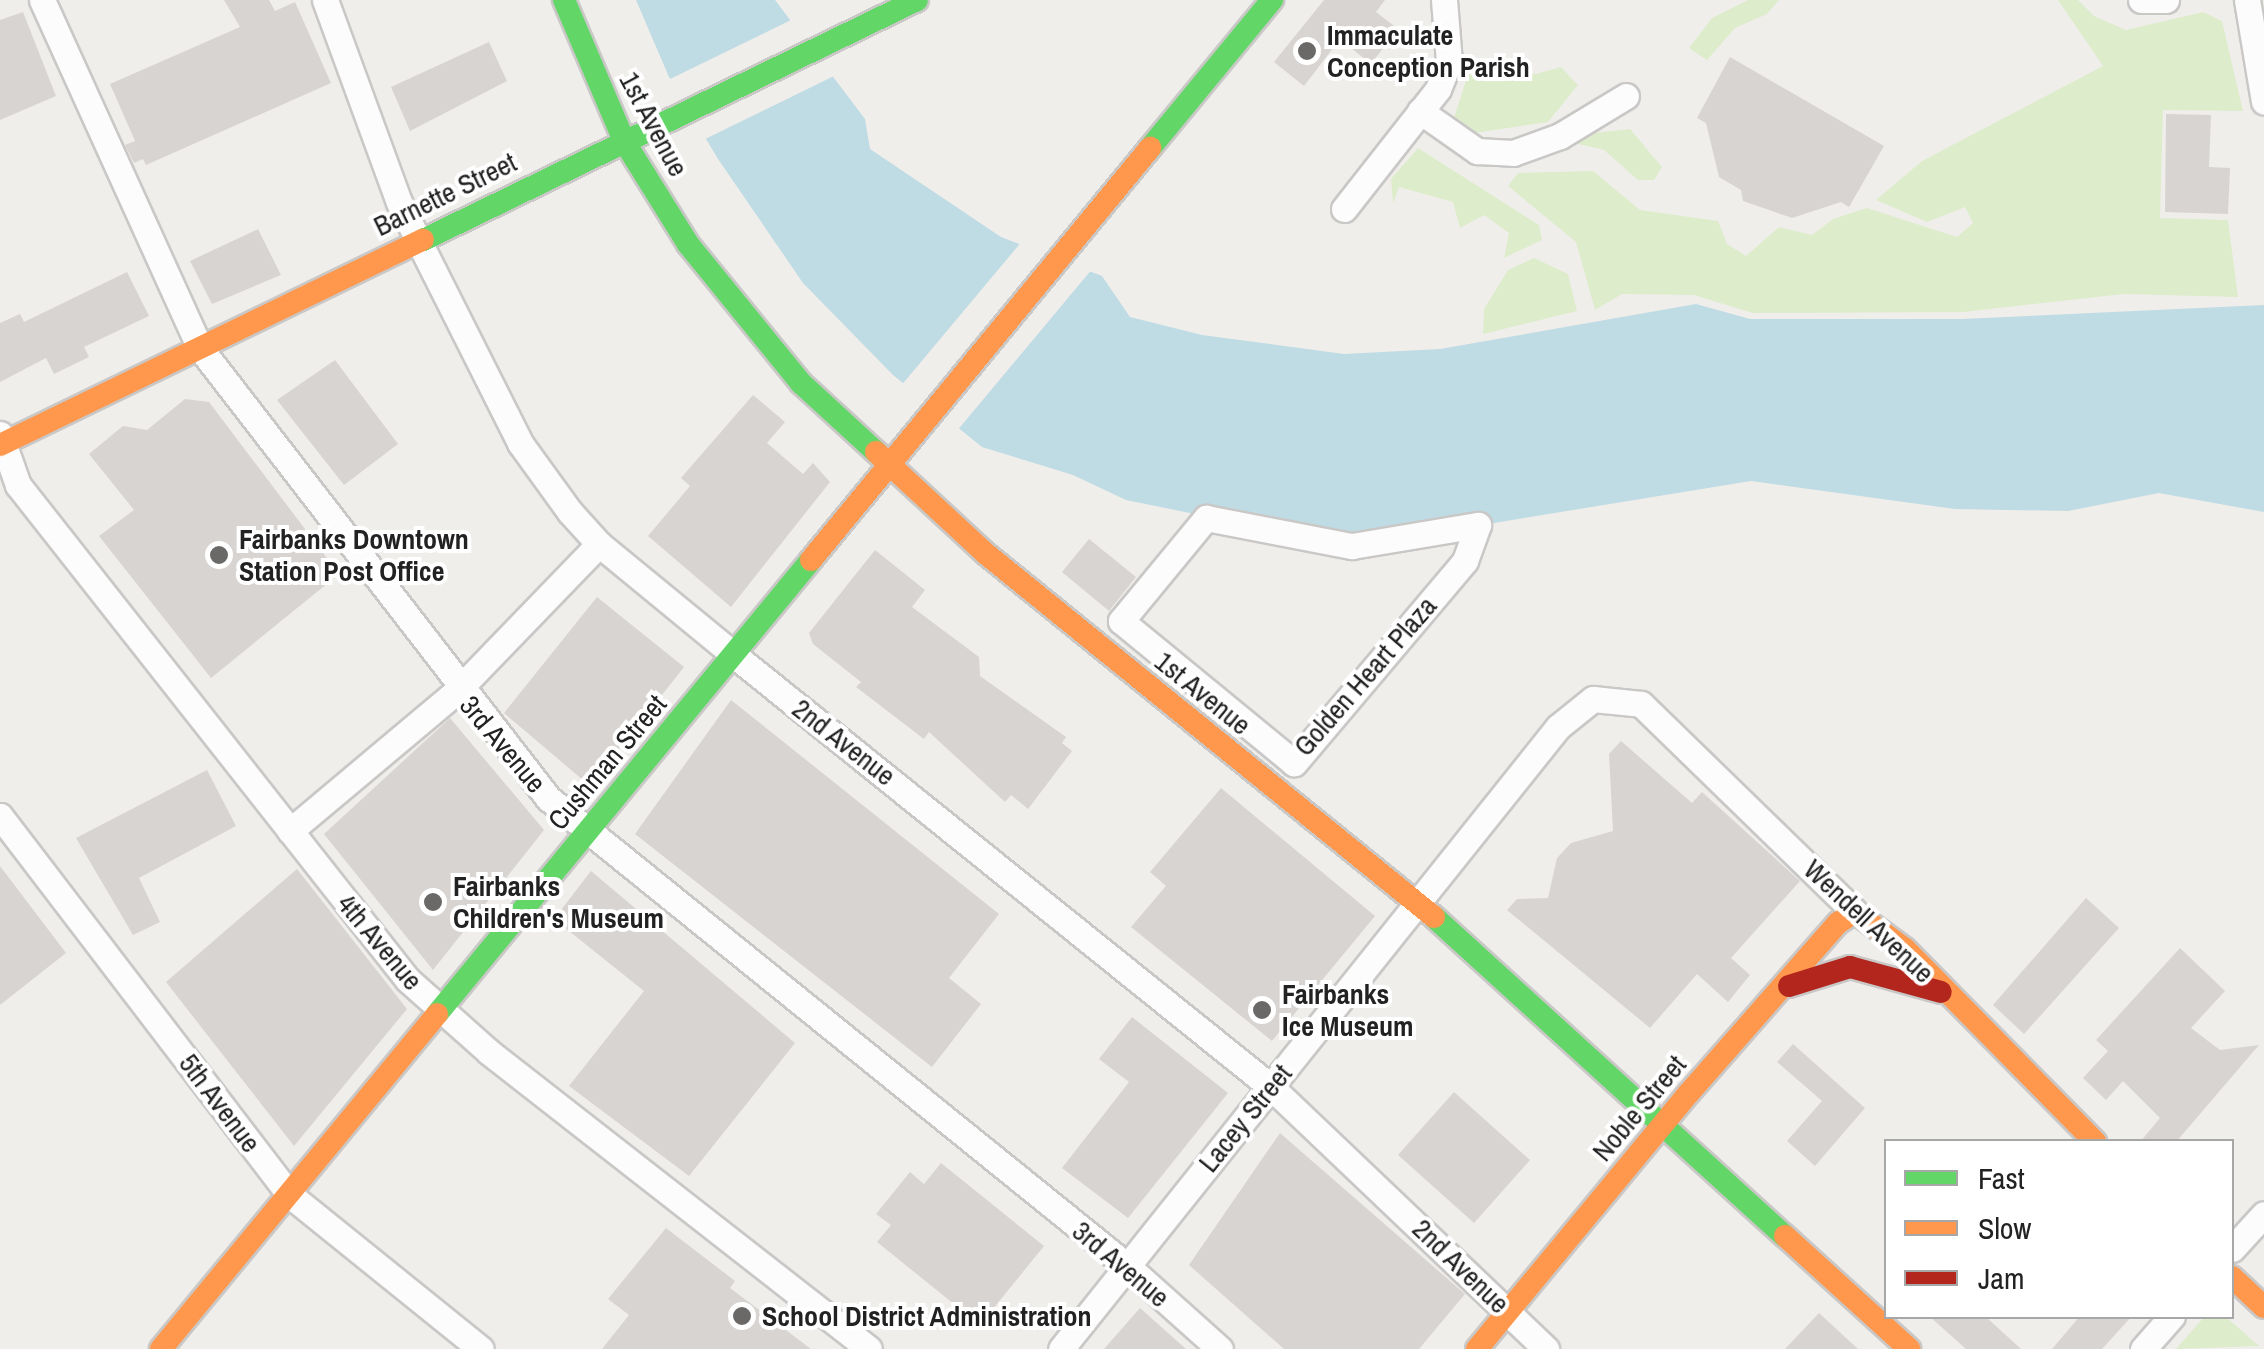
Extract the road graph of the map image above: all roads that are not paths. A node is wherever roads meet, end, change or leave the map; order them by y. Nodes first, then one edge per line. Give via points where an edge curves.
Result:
1 (42, 0) edge
2 (324, 0) edge
3 (564, 0) edge
4 (917, 0) edge
5 (1272, 0) edge
6 (1444, 0) edge
7 (2141, 0) edge
8 (2166, 0) edge
9 (2246, 0) edge
10 (1626, 96) dead end
11 (2264, 102) edge
12 (1420, 111) junction
13 (624, 141) junction
14 (1344, 208) dead end
15 (418, 240) junction
16 (200, 348) junction
17 (1, 441) edge
18 (890, 467) junction
19 (1206, 518) joint
20 (599, 544) junction
21 (734, 655) junction
22 (458, 690) junction
23 (1641, 704) joint
24 (0, 816) edge
25 (290, 832) junction
26 (585, 834) junction
27 (1418, 902) junction
28 (1854, 912) junction
29 (1785, 988) junction
30 (1944, 993) junction
31 (441, 1014) junction
32 (1271, 1087) junction
33 (1666, 1122) junction
34 (2092, 1139) edge
35 (290, 1195) junction
36 (2264, 1214) edge
37 (2234, 1247) edge
38 (1126, 1265) junction
39 (2234, 1279) edge
40 (2264, 1307) edge
41 (1510, 1312) junction
42 (2169, 1319) edge
43 (160, 1349) edge
44 (481, 1349) edge
45 (869, 1349) edge
46 (1061, 1349) edge
47 (1220, 1349) edge
48 (1477, 1349) edge
49 (1546, 1349) edge
50 (1908, 1349) edge
51 (2143, 1349) edge

1 - 16 street, 3rd Avenue
2 - 15 street, 2nd Avenue
3 - 13 main road, 1st Avenue
4 - 13 main road, Barnette Street
5 - 18 main road, Cushman Street
6 - 12 street via 1449,62
7 - 8 street
9 - 11 street
10 - 12 street via 1560,136 1513,153 1477,151
12 - 14 street
13 - 15 main road, Barnette Street
13 - 18 main road, 1st Avenue via 742,316
15 - 16 main road, Barnette Street
15 - 20 street, 2nd Avenue via 520,443
16 - 17 main road, Barnette Street
16 - 22 street, 3rd Avenue
17 - 25 street, 4th Avenue via 18,485
18 - 21 main road, Cushman Street
18 - 27 main road, 1st Avenue via 984,553
19 - 19 street, Golden Heart Plaza via 1352,546 1478,526 1465,561 1294,763 1121,621
20 - 21 street, 2nd Avenue
20 - 22 street
21 - 26 main road, Cushman Street
21 - 32 street, 2nd Avenue
22 - 25 street
22 - 26 street, 3rd Avenue
23 - 27 street, Lacey Street via 1592,699 1574,711
23 - 28 street, Wendell Avenue
24 - 35 street, 5th Avenue
25 - 31 street, 4th Avenue
26 - 31 main road, Cushman Street
26 - 38 street, 3rd Avenue
27 - 32 street, Lacey Street
27 - 33 main road, 1st Avenue
28 - 29 main road, Noble Street via 1838,922
28 - 30 main road, Wendell Avenue via 1882,927
29 - 30 main road via 1850,967
29 - 33 main road, Noble Street
30 - 34 main road, Wendell Avenue
31 - 35 main road, Cushman Street
31 - 45 street, 4th Avenue
32 - 38 street, Lacey Street
32 - 41 street, 2nd Avenue
33 - 41 main road, Noble Street
33 - 50 main road, 1st Avenue
35 - 43 main road, Cushman Street
35 - 44 street, 5th Avenue
36 - 37 street
38 - 46 street, Lacey Street
38 - 47 street, 3rd Avenue
39 - 40 main road
41 - 48 main road, Noble Street
41 - 49 street, 2nd Avenue
42 - 51 street

